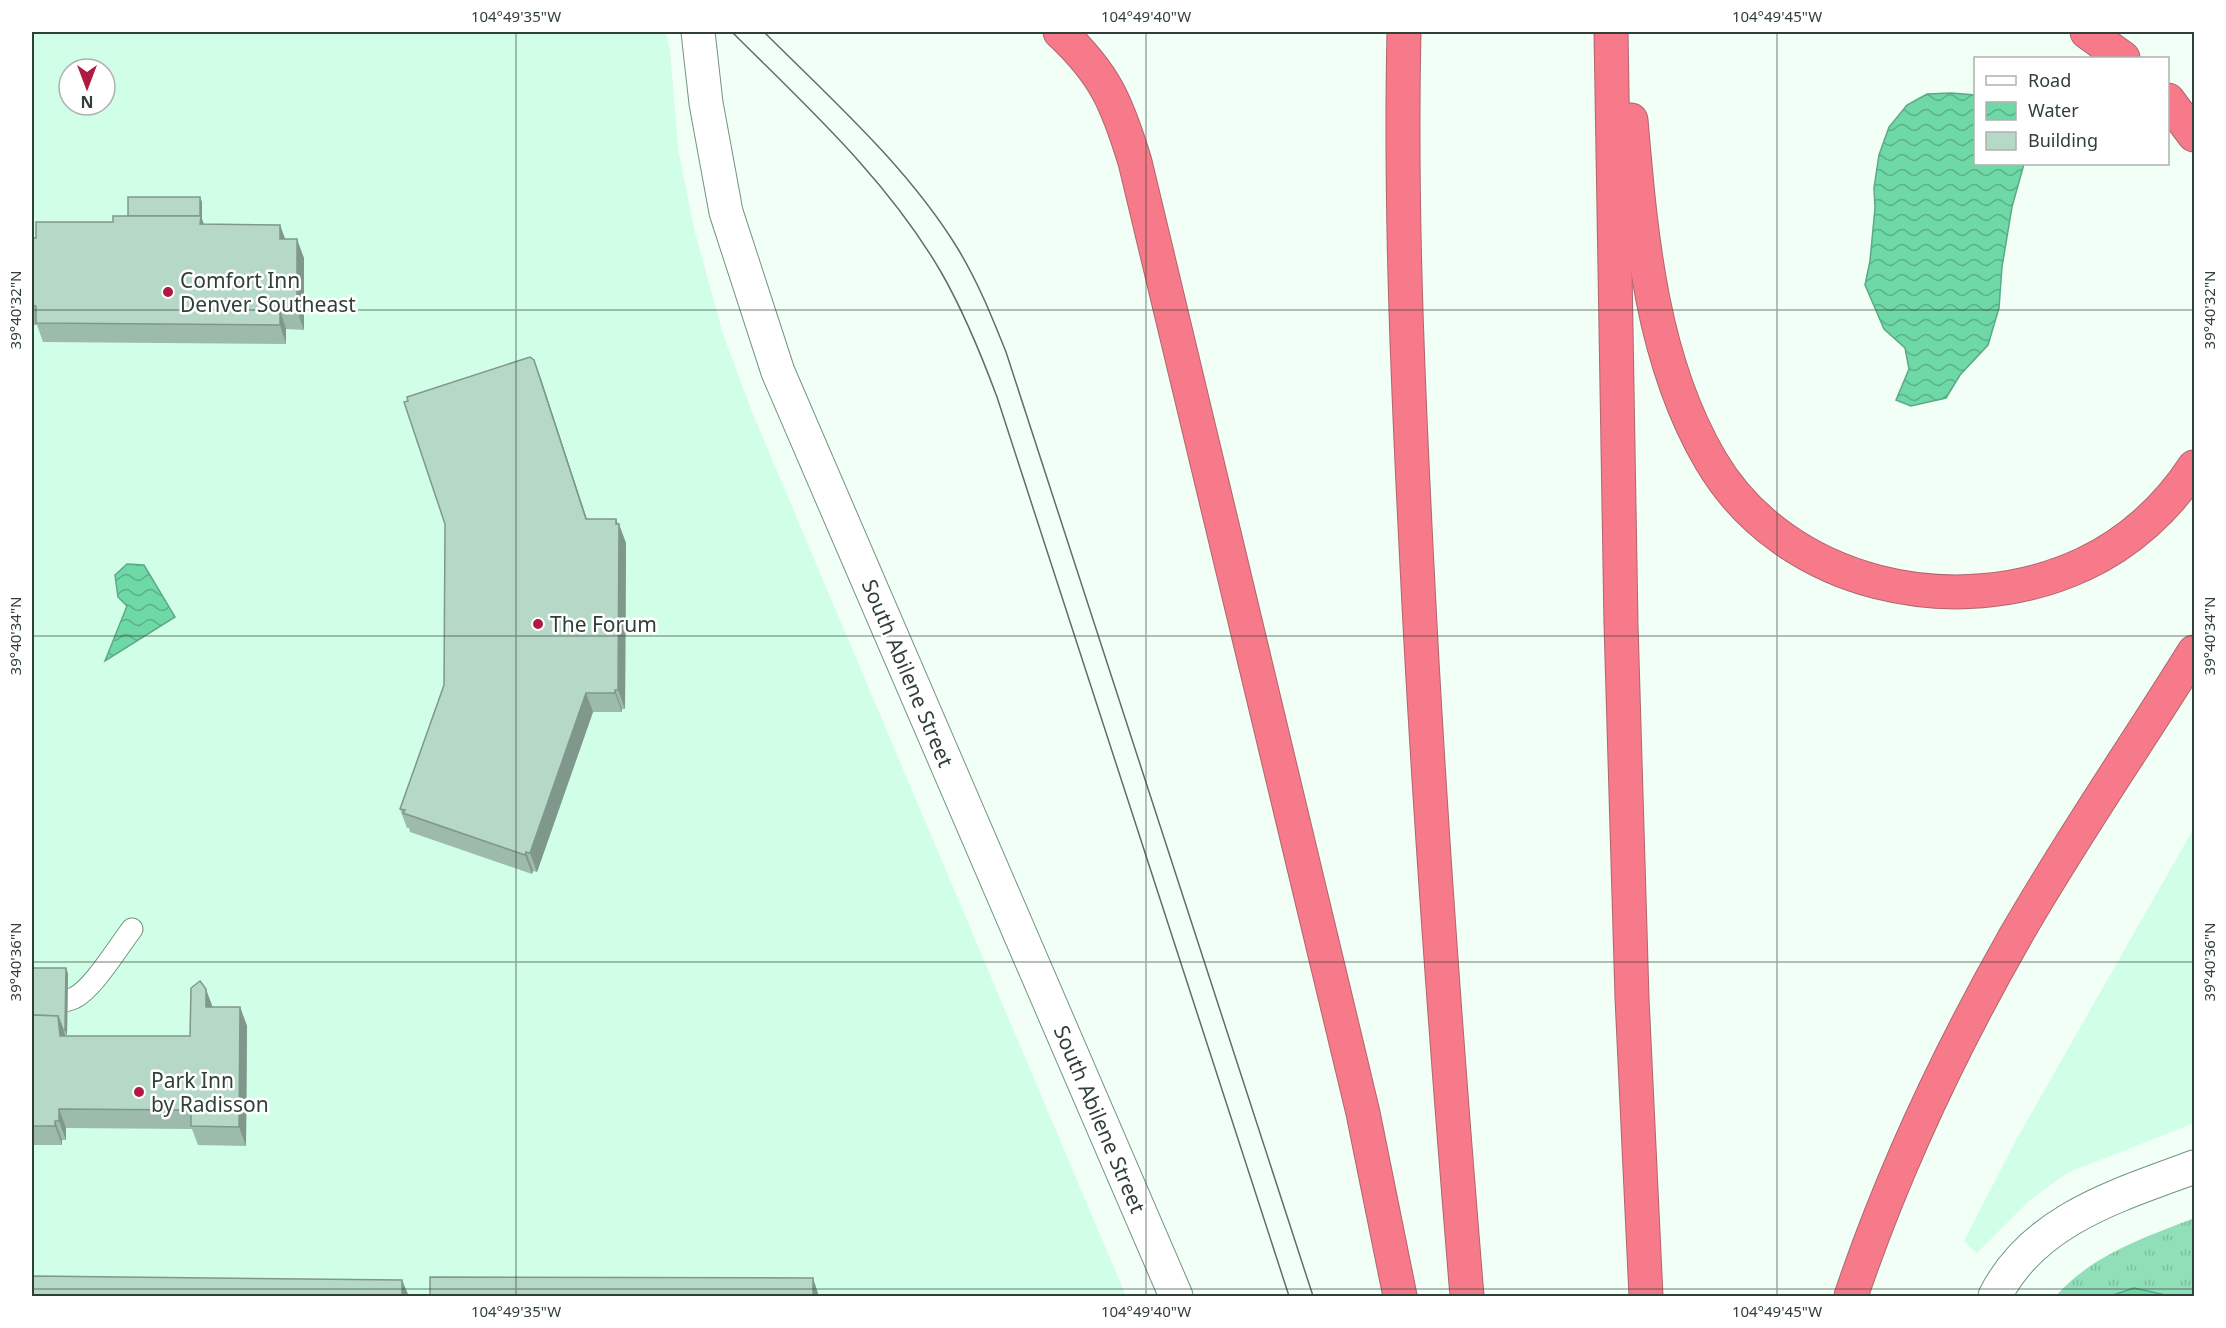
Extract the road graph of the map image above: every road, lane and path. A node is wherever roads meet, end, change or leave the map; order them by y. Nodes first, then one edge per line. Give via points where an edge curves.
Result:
1 (698, 32) edge
2 (1060, 32) edge
3 (1397, 32) edge
4 (1404, 32) edge
5 (1611, 32) edge
6 (1627, 32) edge
7 (2087, 32) edge
8 (2122, 57) edge
9 (2169, 101) edge
10 (1620, 102) junction
11 (1402, 104) junction
12 (2194, 135) edge
13 (2194, 467) edge
14 (2194, 652) edge
15 (132, 929) dead end
16 (32, 1001) edge
17 (2194, 1167) edge
18 (1176, 1296) edge
19 (1400, 1296) edge
20 (1467, 1296) edge
21 (1646, 1296) edge
22 (1851, 1296) edge
23 (1995, 1296) edge

1 - 18 street, South Abilene Street via 707,114 726,212 778,372
2 - 19 highway via 1097,71 1110,94 1135,162 1363,1113
3 - 11 highway
4 - 11 highway
5 - 10 highway
6 - 10 highway
7 - 8 highway
9 - 12 highway
10 - 13 highway via 1637,184 1649,279 1674,379 1691,421 1728,486 1755,516 1800,551 1866,580 1899,587 1980,592 2017,586 2085,564 2119,544 2165,504
10 - 21 highway via 1621,624
11 - 20 highway via 1410,432 1422,667 1443,1016
14 - 22 highway via 2015,937 1906,1156
15 - 16 lane via 76,997 50,1003
17 - 23 street via 2108,1200 2062,1224 2022,1257

